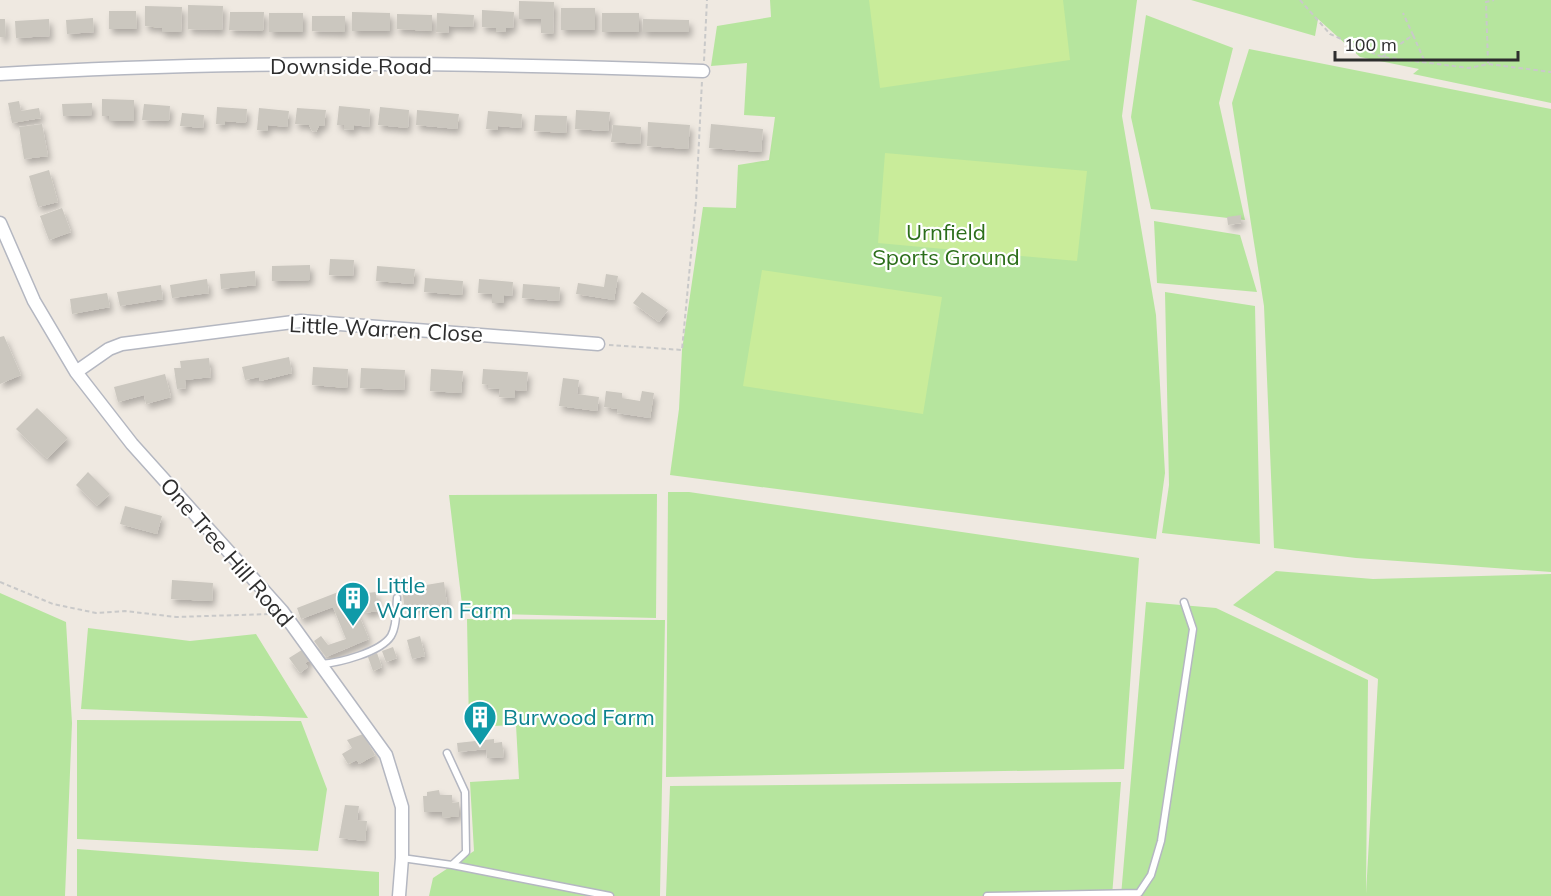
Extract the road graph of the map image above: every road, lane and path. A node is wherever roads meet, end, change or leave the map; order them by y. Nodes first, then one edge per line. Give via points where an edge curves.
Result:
1 (707, 0) edge
2 (1300, 0) edge
3 (1494, 0) edge
4 (1403, 13) dead end
5 (1413, 35) junction
6 (1382, 57) junction
7 (1425, 62) junction
8 (1488, 64) junction
9 (703, 71) junction
10 (1551, 72) edge
11 (0, 74) edge
12 (0, 223) edge
13 (598, 344) joint
14 (76, 372) junction
15 (0, 582) edge
16 (397, 598) dead end
17 (1184, 602) dead end
18 (282, 611) junction
19 (321, 664) junction
20 (447, 753) dead end
21 (402, 858) junction
22 (452, 865) junction
23 (399, 896) edge
24 (610, 896) edge
25 (987, 896) edge

1 - 9 path
2 - 6 path via 1330,34
3 - 8 path via 1486,2
4 - 5 path
5 - 6 path
5 - 7 path
6 - 7 path
7 - 8 path via 1468,68
8 - 10 path
9 - 11 street, Downside Road via 540,65 131,67
9 - 13 path via 682,350
12 - 14 street, One Tree Hill Road via 34,301
13 - 14 street, Little Warren Close via 291,321 122,344
14 - 18 street, One Tree Hill Road via 132,444
15 - 18 path via 53,604 96,613 125,611 176,618 265,616
16 - 19 lane via 394,629 387,640 339,663
17 - 25 lane via 1193,629 1161,841 1151,875 1139,893
18 - 19 street, One Tree Hill Road
19 - 21 street, One Tree Hill Road via 386,755 402,807
20 - 22 lane via 465,792 466,852
21 - 22 lane
21 - 23 street, One Tree Hill Road
22 - 24 lane

